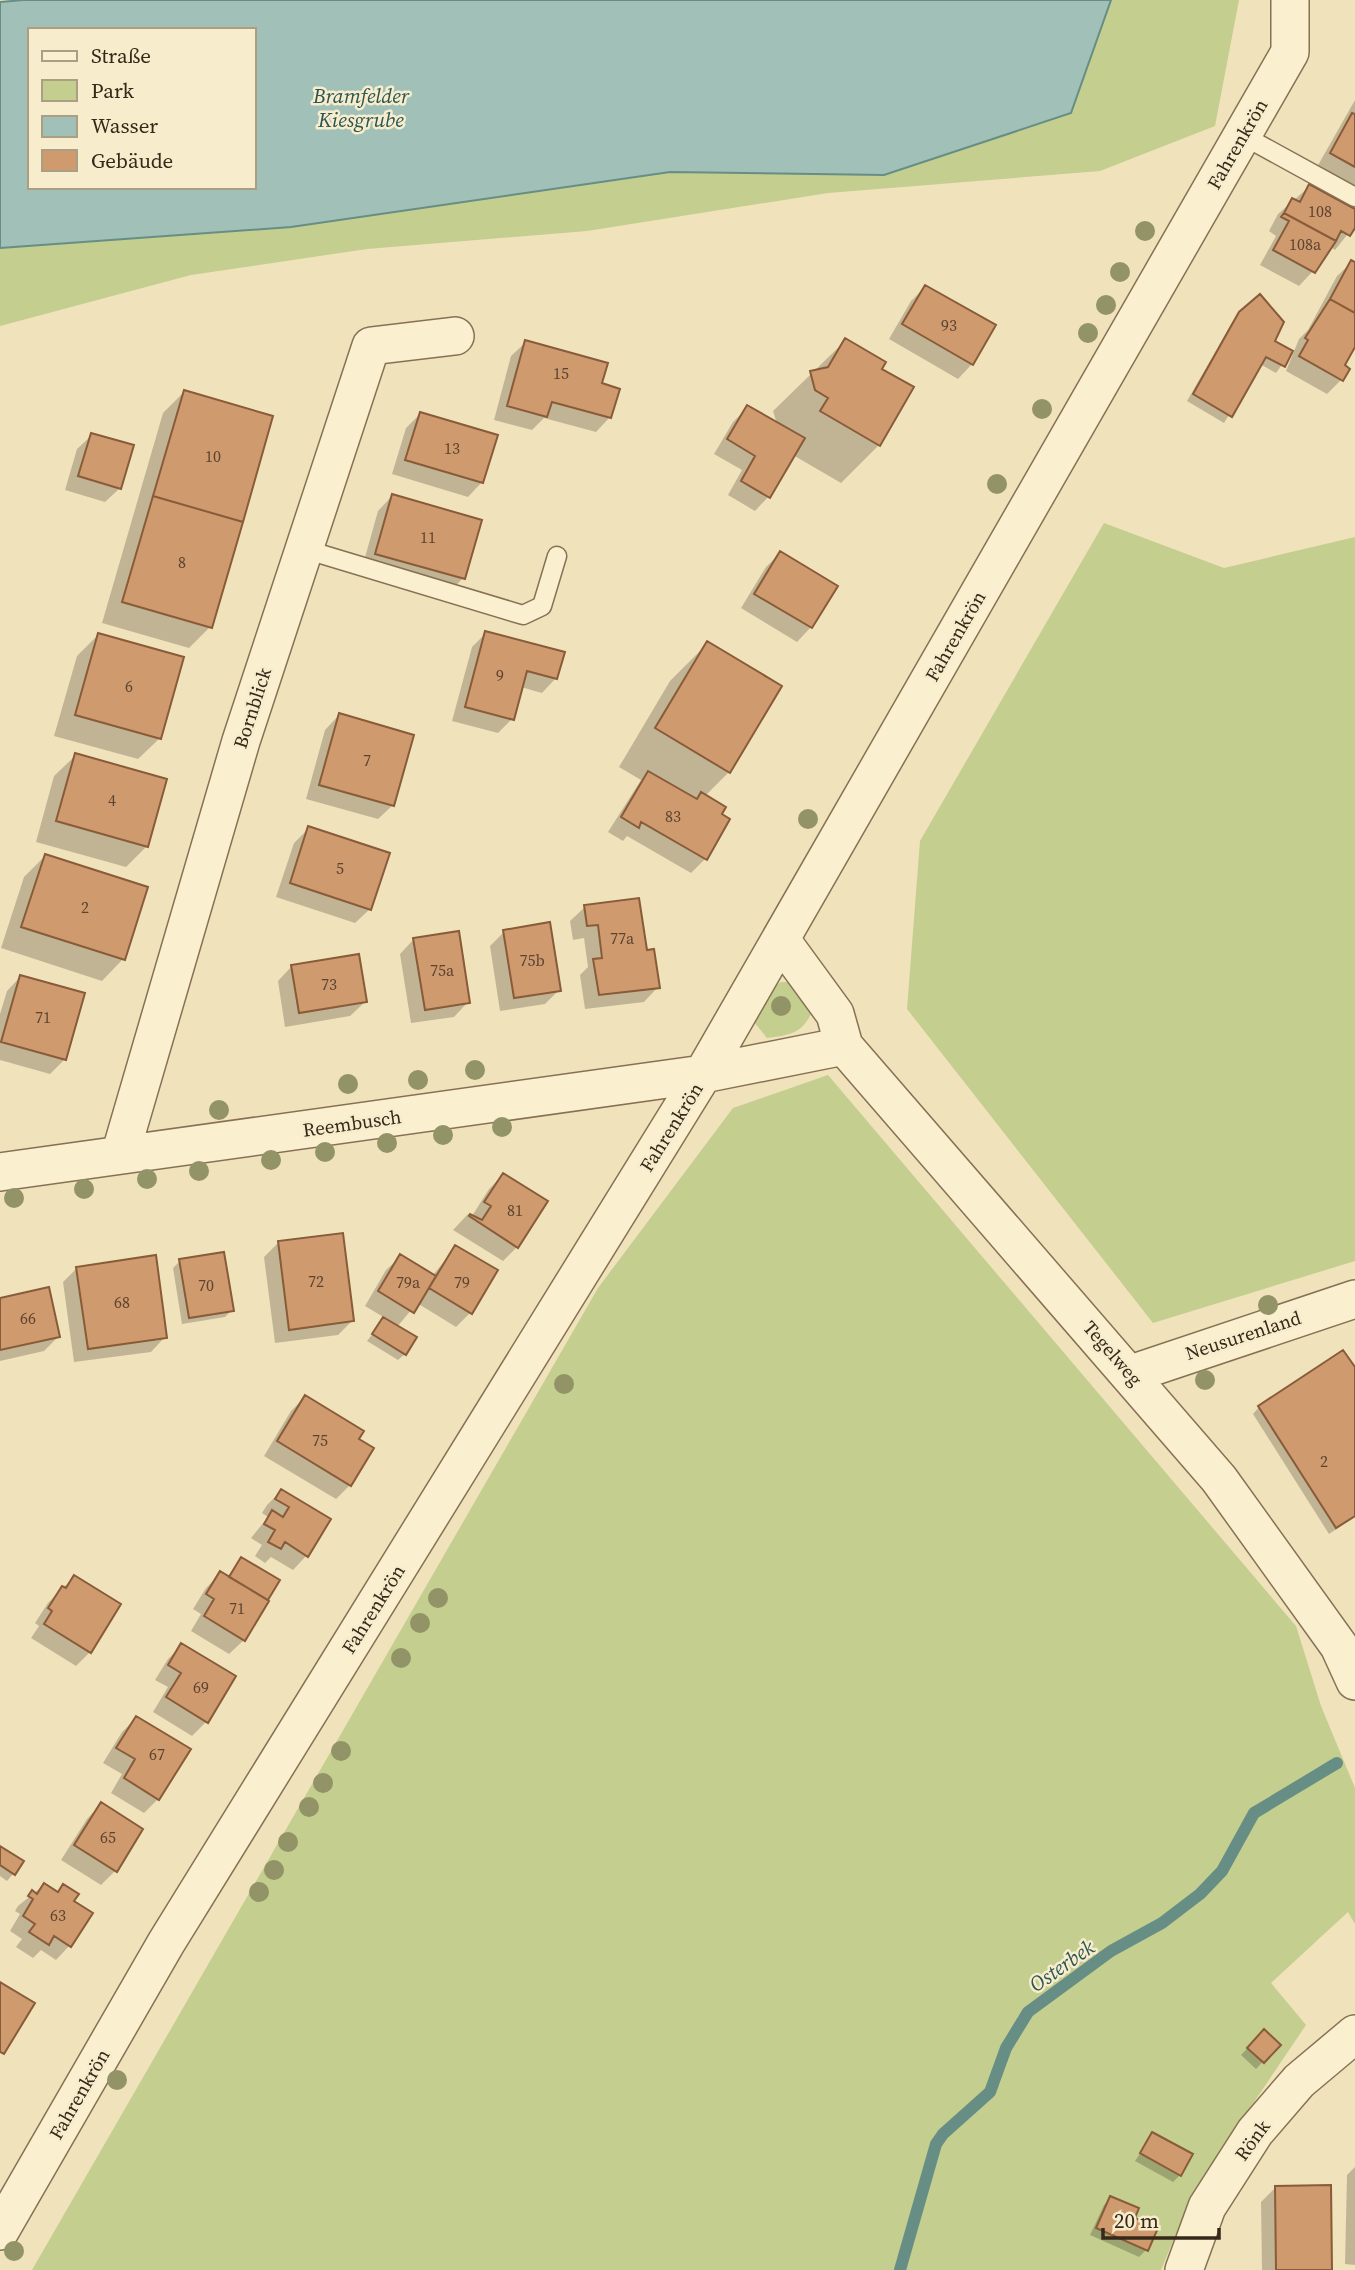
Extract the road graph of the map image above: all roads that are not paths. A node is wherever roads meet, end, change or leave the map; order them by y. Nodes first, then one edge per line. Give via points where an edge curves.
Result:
1 (1290, 0) edge
2 (1242, 135) junction
3 (1355, 197) edge
4 (455, 336) dead end
5 (304, 549) junction
6 (557, 556) dead end
7 (780, 940) junction
8 (844, 1046) junction
9 (704, 1074) junction
10 (120, 1155) junction
11 (0, 1172) edge
12 (1355, 1299) edge
13 (1131, 1374) junction
14 (1355, 1681) edge
15 (1355, 2034) edge
16 (0, 2231) edge
17 (1184, 2270) edge

1 - 2 street, Fahrenkrön via 1290,52
2 - 3 lane
2 - 7 street, Fahrenkrön
4 - 5 street, Bornblick via 371,346
5 - 6 lane via 523,615 542,607
5 - 10 street, Bornblick via 241,741
7 - 8 street, Tegelweg via 835,1014
7 - 9 street, Fahrenkrön
8 - 9 street
8 - 13 street, Tegelweg
9 - 10 street, Reembusch
9 - 16 street, Fahrenkrön via 166,1943
10 - 11 street, Reembusch
12 - 13 street, Neusurenland
13 - 14 street, Tegelweg via 1235,1500 1339,1646
15 - 17 street, Rönk via 1299,2081 1255,2132 1207,2207

